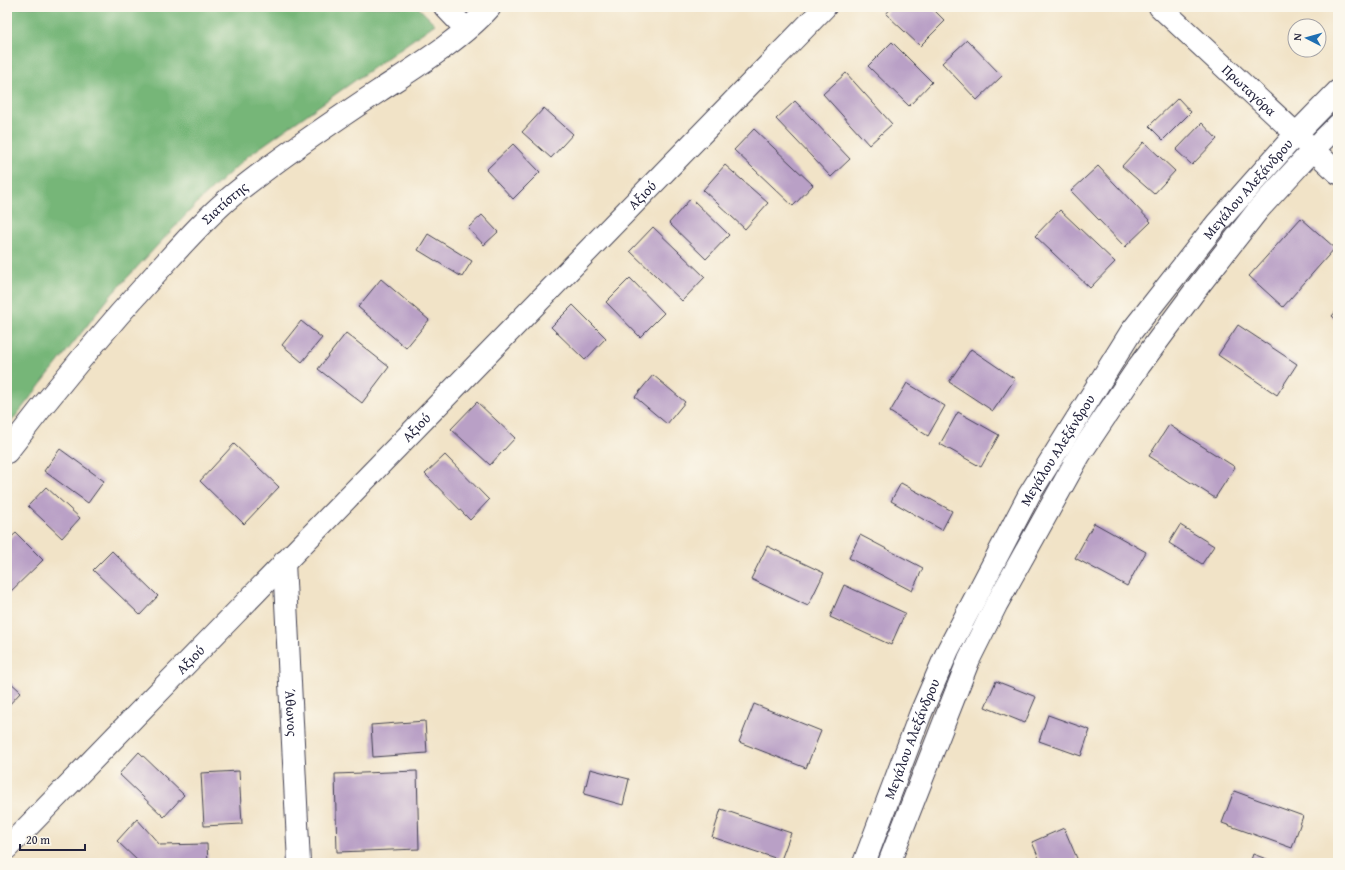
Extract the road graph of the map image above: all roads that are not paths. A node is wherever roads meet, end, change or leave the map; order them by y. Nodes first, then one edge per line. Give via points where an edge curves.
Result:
1 (444, 7) edge
2 (490, 7) edge
3 (825, 7) edge
4 (1160, 7) edge
5 (466, 29) junction
6 (1338, 91) edge
7 (1338, 125) edge
8 (1296, 134) junction
9 (1313, 150) junction
10 (1338, 173) edge
11 (7, 452) edge
12 (284, 562) junction
13 (7, 848) edge
14 (299, 863) edge
15 (864, 863) edge
16 (889, 863) edge

1 - 5 street
2 - 5 street, Σιατίστης via 479,20
3 - 12 street, Αξιού
4 - 8 street, Πρωταγόρα
5 - 11 street, Σιατίστης via 415,67 304,140 231,196 117,316 61,382
6 - 8 street, Μεγάλου Αλεξάνδρου
7 - 9 street, Μεγάλου Αλεξάνδρου
8 - 9 street, Πρωταγόρα
8 - 15 street, Μεγάλου Αλεξάνδρου via 1217,224 1131,332 1029,495 948,650 920,715
9 - 10 street, Πρωταγόρα
9 - 16 street, Μεγάλου Αλεξάνδρου via 1258,210 1200,284 1139,366 1080,454 969,659
12 - 13 street, Αξιού
12 - 14 street, Άθωνος

